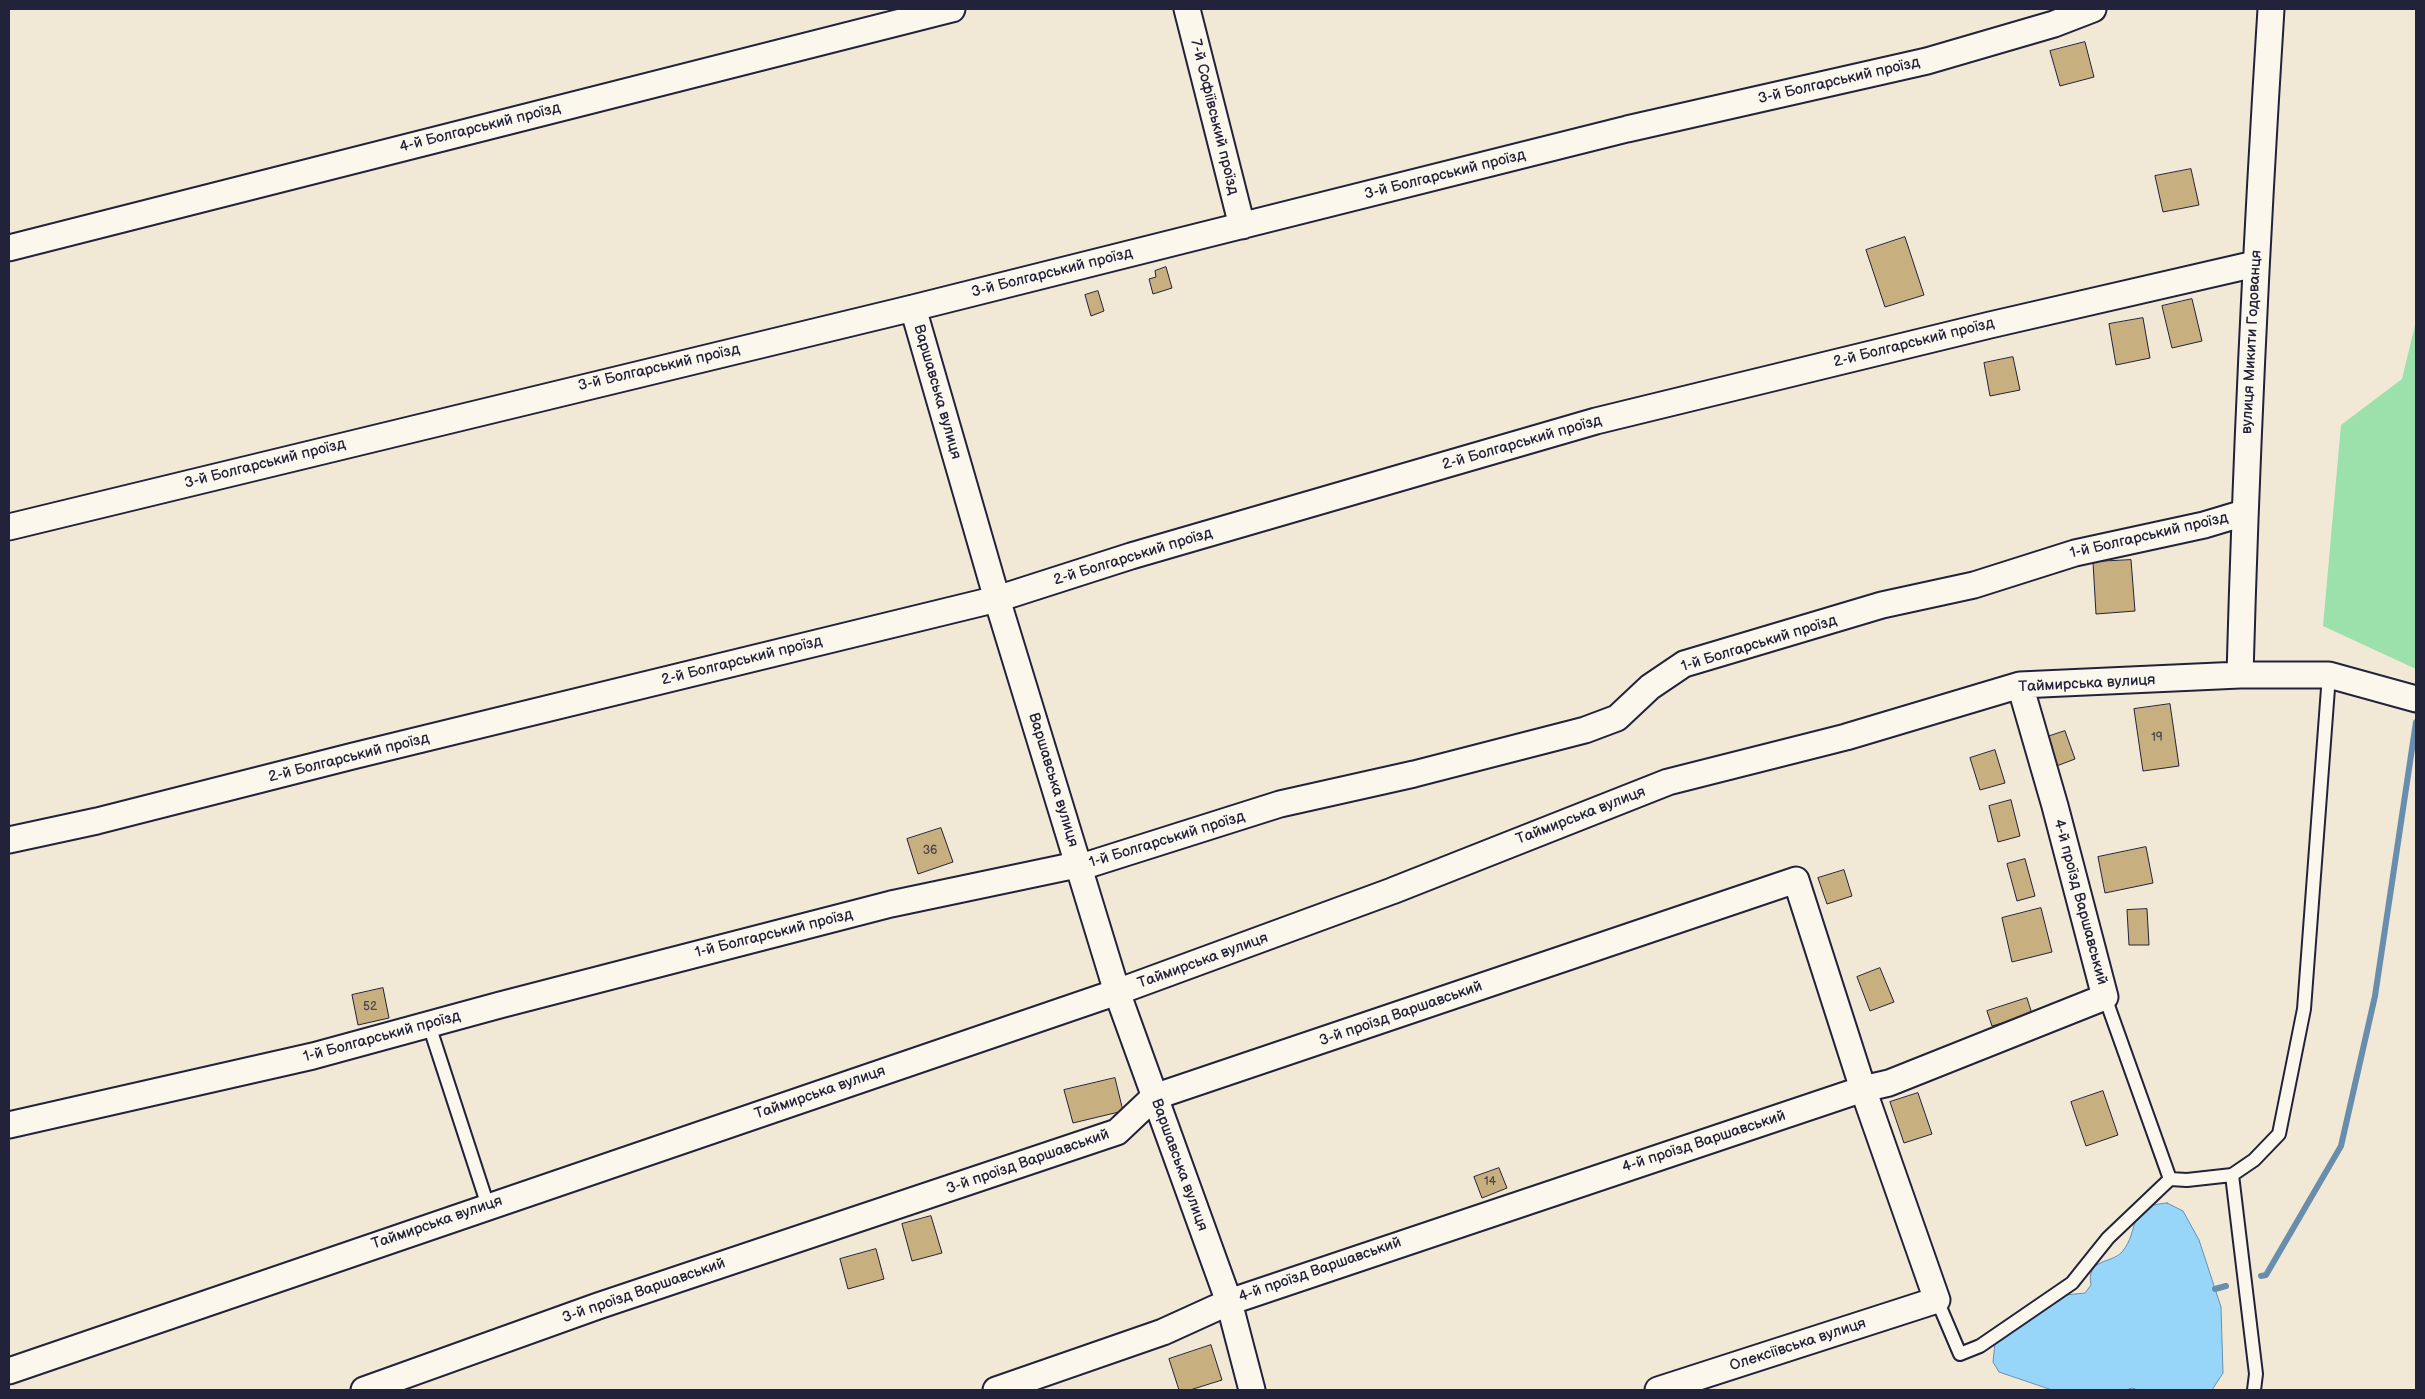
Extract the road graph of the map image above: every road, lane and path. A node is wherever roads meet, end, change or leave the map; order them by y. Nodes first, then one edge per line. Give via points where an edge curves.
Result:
1 (952, 9) edge
2 (1186, 9) edge
3 (2093, 9) edge
4 (2271, 9) edge
5 (1242, 226) junction
6 (9, 248) edge
7 (2255, 264) junction
8 (913, 308) junction
9 (2244, 513) junction
10 (9, 527) edge
11 (997, 599) junction
12 (2240, 675) junction
13 (2329, 675) junction
14 (2020, 685) junction
15 (2416, 699) edge
16 (9, 840) edge
17 (1081, 867) junction
18 (1117, 992) junction
19 (2105, 997) junction
20 (429, 1025) junction
21 (1863, 1089) junction
22 (1154, 1097) junction
23 (9, 1125) edge
24 (2232, 1175) junction
25 (2170, 1179) junction
26 (488, 1206) junction
27 (1937, 1300) junction
28 (1228, 1302) junction
29 (9, 1371) edge
30 (364, 1390) edge
31 (996, 1390) edge
32 (1252, 1390) edge
33 (1658, 1390) edge
34 (2254, 1390) edge

1 - 6 street, 4-й Болгарський проїзд
2 - 5 street, 7-й Софіївський проїзд
3 - 5 street, 3-й Болгарський проїзд via 2054,24 1927,61 1627,129
4 - 7 street, вулиця Микити Годованця
5 - 8 street, 3-й Болгарський проїзд
7 - 9 street, вулиця Микити Годованця
7 - 11 street, 2-й Болгарський проїзд via 1596,421 1131,556
8 - 10 street, 3-й Болгарський проїзд
8 - 11 street, Варшавська вулиця
9 - 12 street, вулиця Микити Годованця
9 - 17 street, 1-й Болгарський проїзд via 2204,525 2075,552 1974,585 1882,605 1684,664 1650,687 1617,718 1585,730 1280,804
11 - 16 street, 2-й Болгарський проїзд
11 - 17 street, Варшавська вулиця
12 - 13 street, Таймирська вулиця
12 - 14 street, Таймирська вулиця
13 - 15 street, Таймирська вулиця
13 - 24 lane via 2304,1009 2279,1134 2254,1160
14 - 18 street, Таймирська вулиця via 1846,737 1668,782 1392,891
14 - 19 street, 4-й проїзд Варшавський
17 - 18 street, Варшавська вулиця
17 - 20 street, 1-й Болгарський проїзд via 1067,867 891,904
18 - 22 street, Варшавська вулиця
18 - 26 street, Таймирська вулиця
19 - 21 street, 4-й проїзд Варшавський via 1889,1083
19 - 25 lane
20 - 23 street, 1-й Болгарський проїзд via 304,1058
20 - 26 lane
21 - 22 street, 3-й проїзд Варшавський via 1796,880
21 - 27 street
21 - 28 street, 4-й проїзд Варшавський
22 - 28 street, Варшавська вулиця
22 - 30 street, 3-й проїзд Варшавський via 1117,1132 598,1306
24 - 25 lane
24 - 34 lane via 2256,1374
25 - 27 lane via 2108,1238 2072,1283 1980,1346 1960,1354
26 - 29 street, Таймирська вулиця
27 - 33 street, Олексіївська вулиця
28 - 31 street, 4-й проїзд Варшавський via 1163,1332
28 - 32 street, Варшавська вулиця

